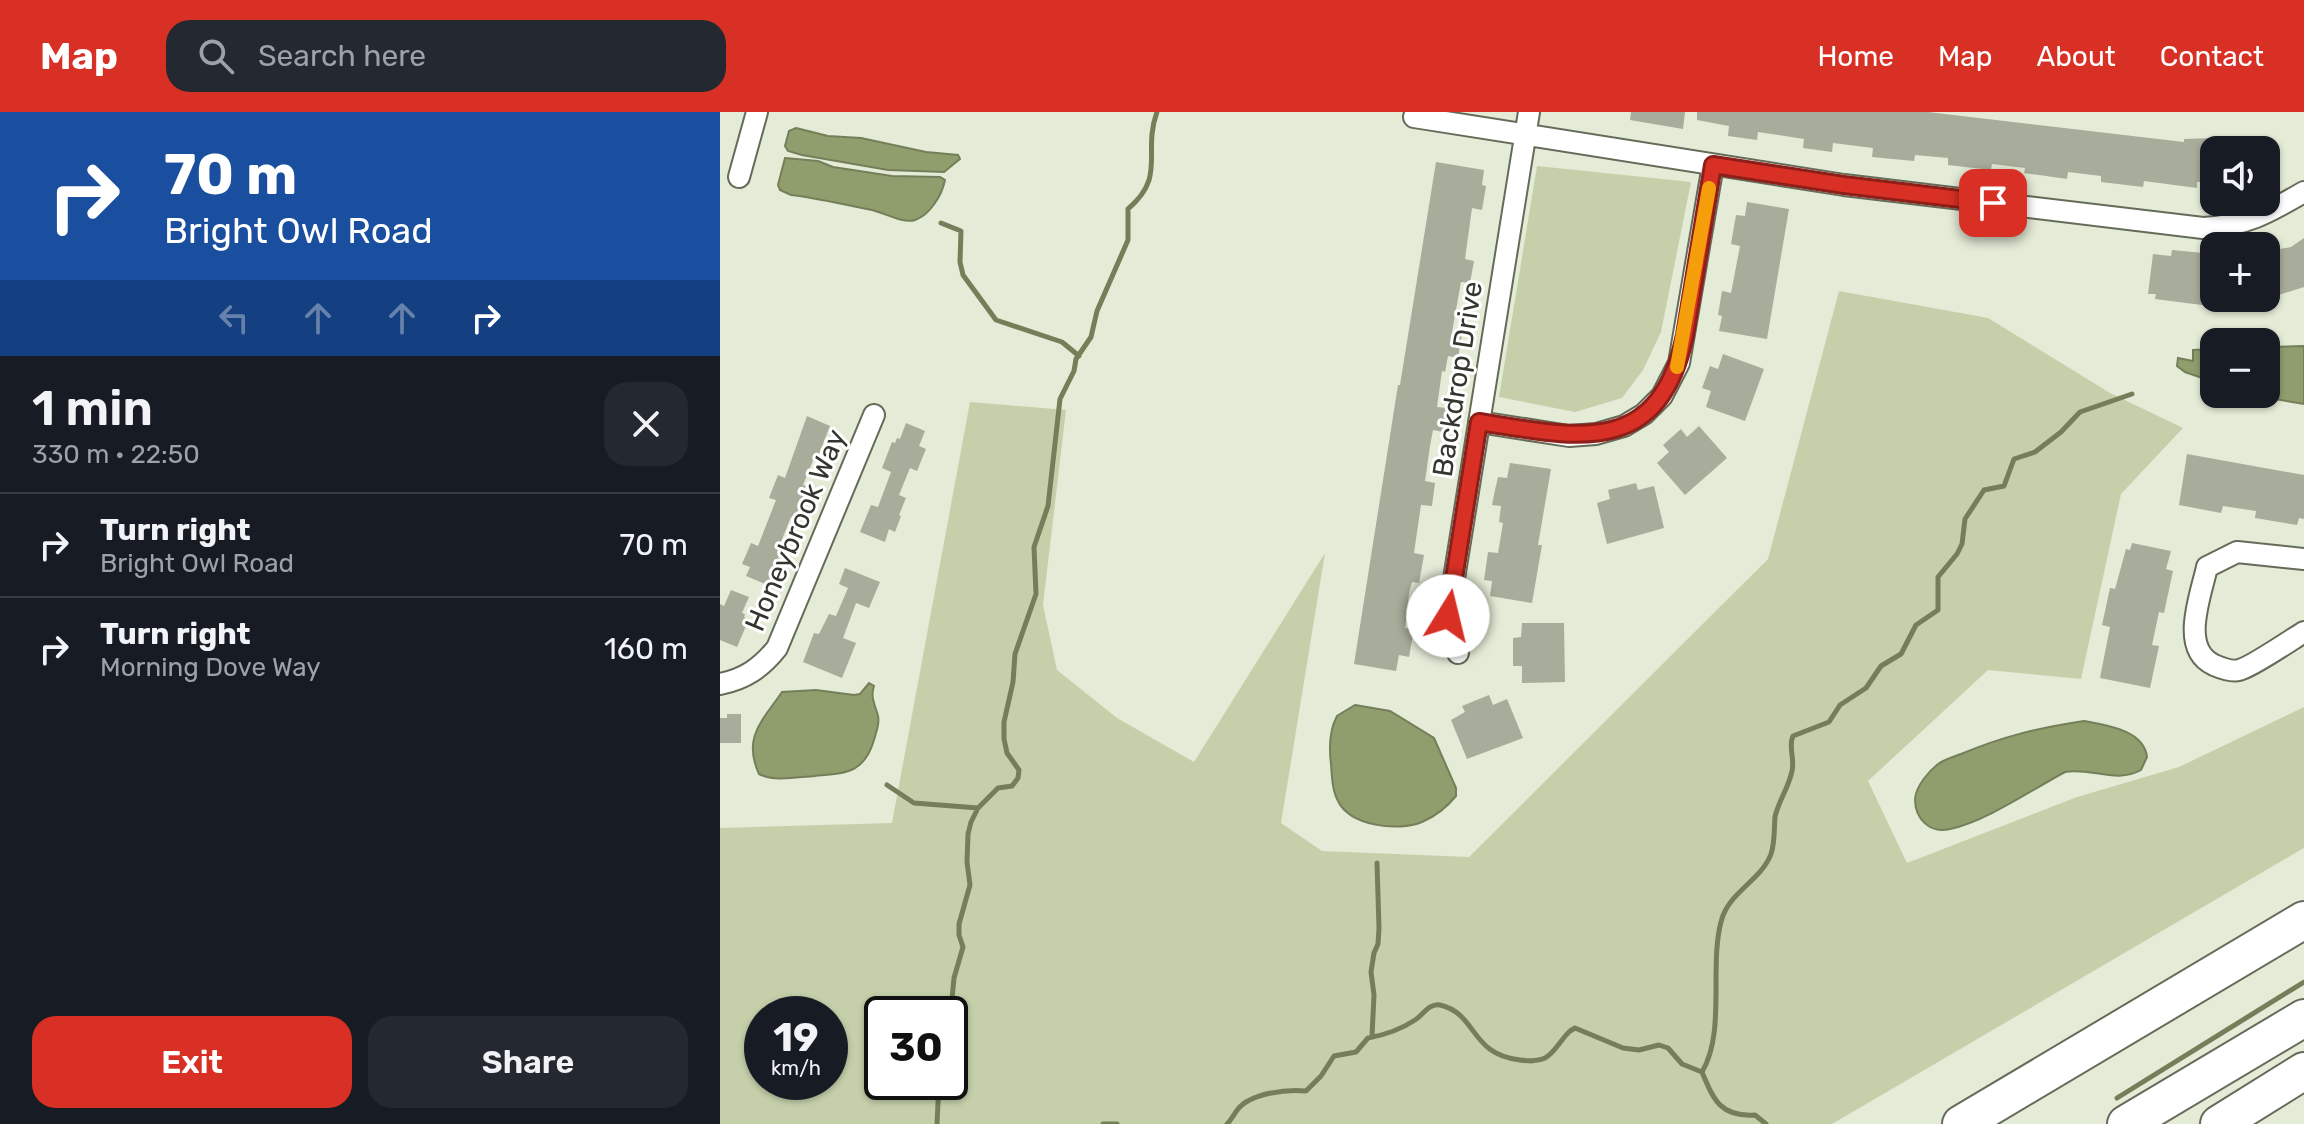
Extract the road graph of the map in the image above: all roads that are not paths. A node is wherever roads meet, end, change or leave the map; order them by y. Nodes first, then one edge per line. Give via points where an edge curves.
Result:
1 (757, 112) edge
2 (1529, 112) edge
3 (1414, 117) dead end
4 (1524, 135) junction
5 (1713, 165) junction
6 (739, 177) dead end
7 (2304, 192) edge
8 (874, 415) dead end
9 (1479, 422) junction
10 (2304, 559) edge
11 (2304, 632) edge
12 (1458, 653) dead end
13 (720, 684) edge
14 (2304, 920) edge
15 (2304, 1018) edge
16 (2304, 1071) edge
17 (1961, 1124) edge
18 (2126, 1124) edge
19 (2219, 1124) edge

1 - 6 street
2 - 4 street, Backdrop Drive
3 - 4 street
4 - 5 street
4 - 9 street, Backdrop Drive
5 - 7 street via 2203,228 2250,221
5 - 9 street via 1679,363 1662,396 1624,426 1596,434 1569,436
8 - 13 street, Honeybrook Way via 777,648 755,671
9 - 12 street, Backdrop Drive via 1448,616
10 - 11 street via 2237,552 2207,567 2194,628 2207,662 2238,671
14 - 17 highway
15 - 18 highway
16 - 19 highway

